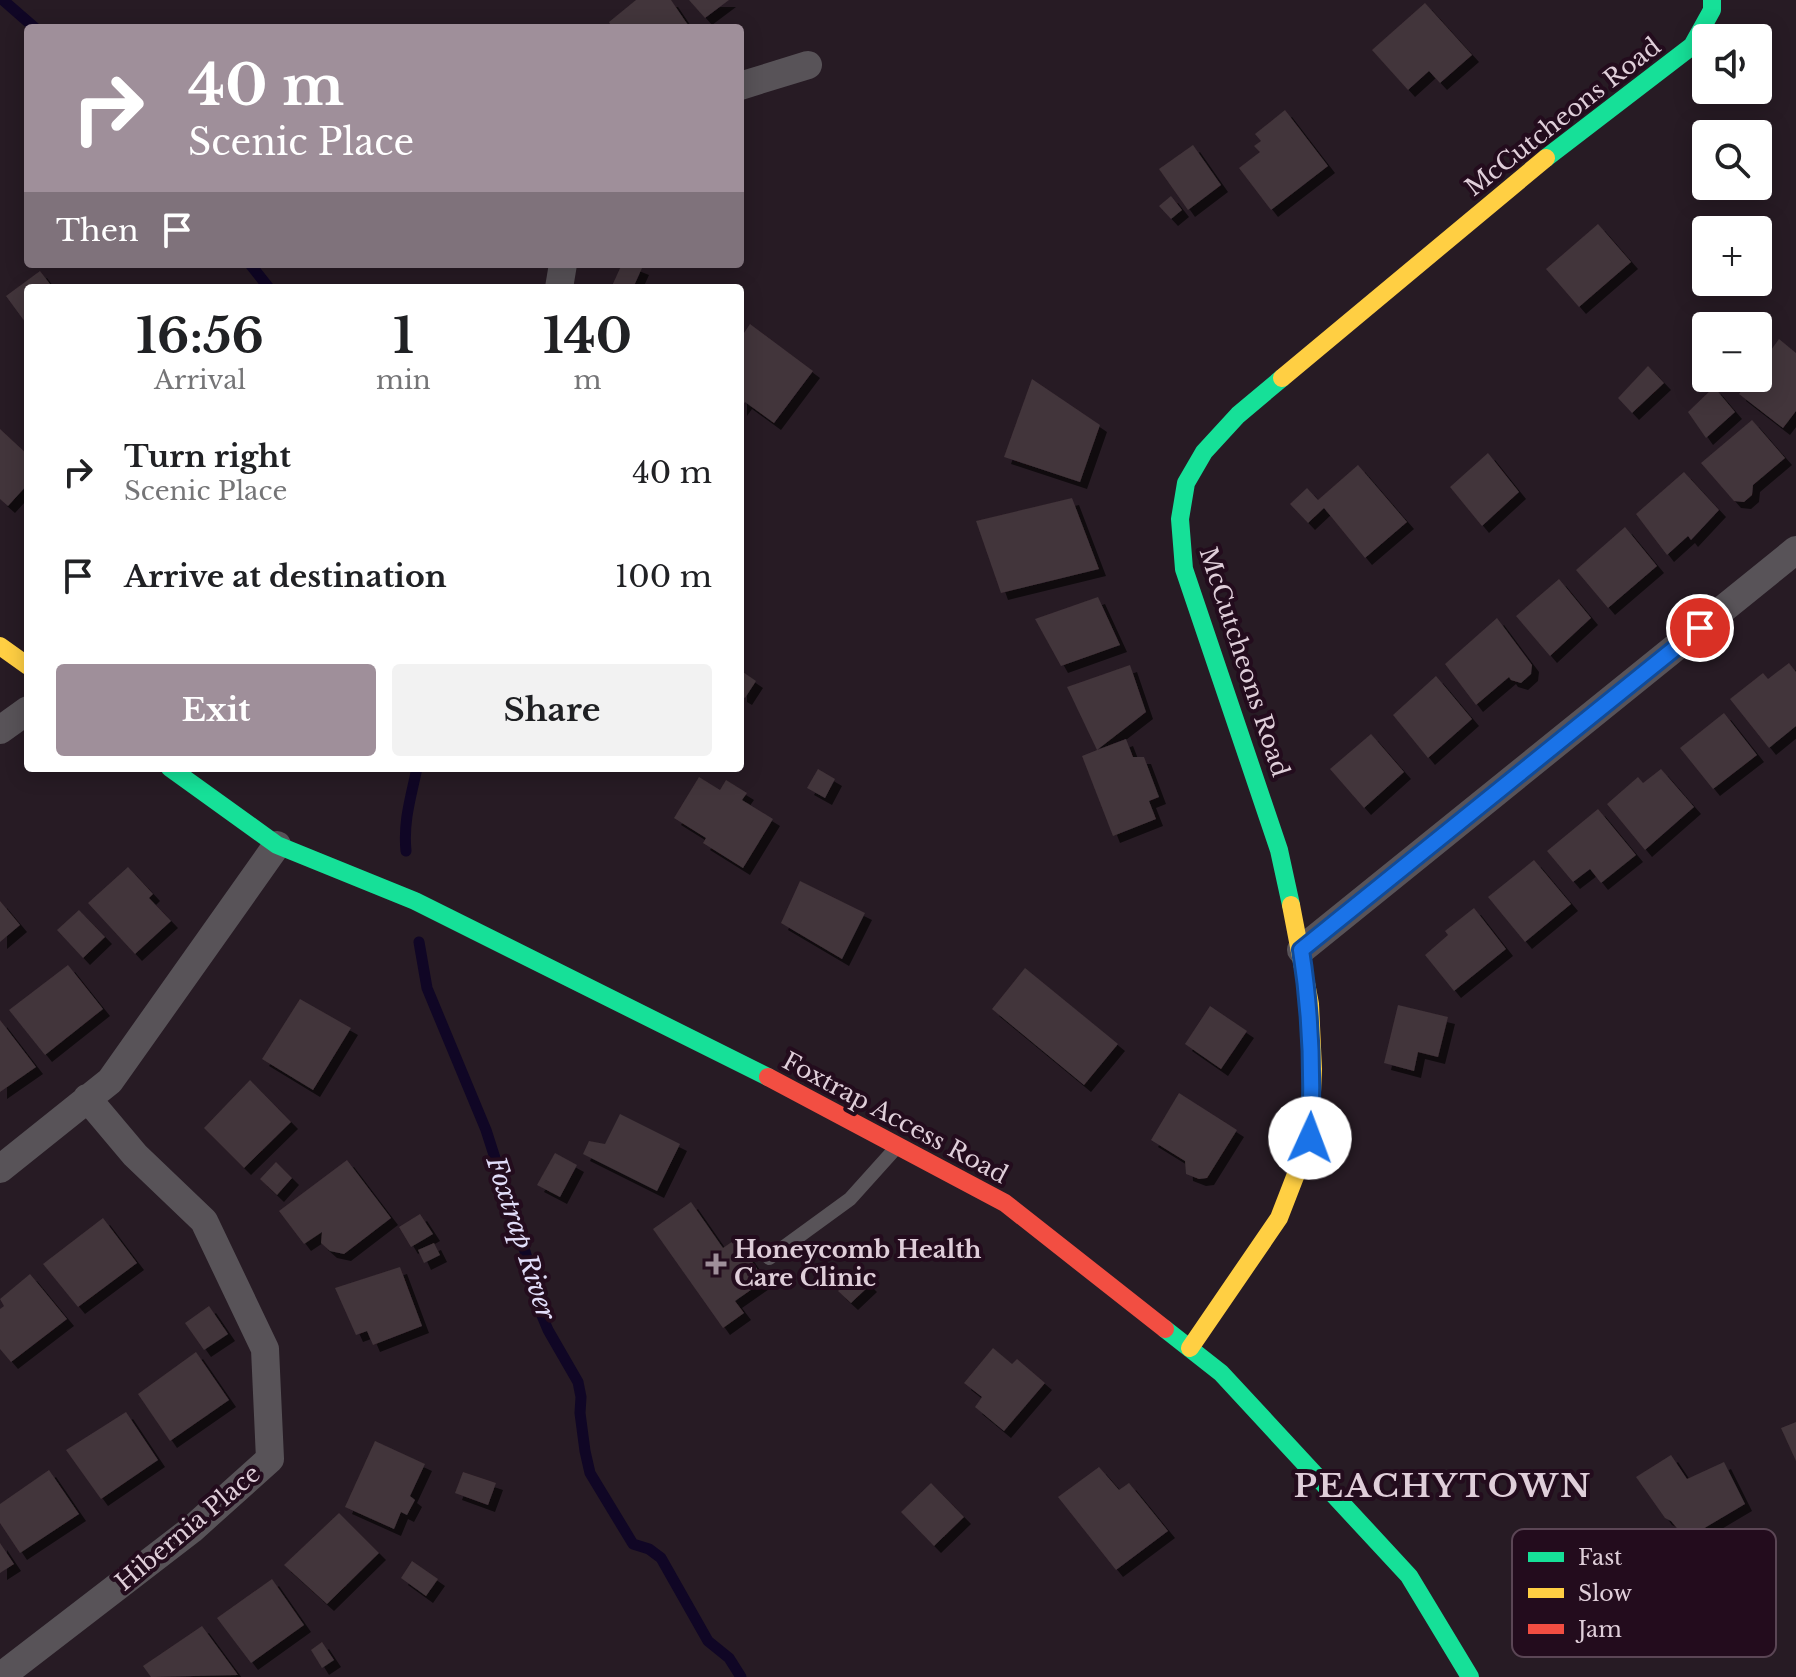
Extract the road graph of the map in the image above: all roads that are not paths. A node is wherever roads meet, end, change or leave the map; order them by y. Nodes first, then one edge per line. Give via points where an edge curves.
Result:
1 (1712, 0) edge
2 (808, 65) dead end
3 (744, 85) edge
4 (1796, 550) edge
5 (0, 646) edge
6 (24, 663) edge
7 (24, 713) edge
8 (0, 730) edge
9 (177, 772) edge
10 (277, 845) junction
11 (1301, 950) junction
12 (87, 1098) junction
13 (898, 1145) junction
14 (0, 1169) edge
15 (769, 1258) dead end
16 (1190, 1348) junction
17 (0, 1677) edge
18 (1470, 1677) edge

1 - 11 main road, McCutcheons Road via 1692,46 1549,156 1238,415 1205,448 1183,484 1178,523 1184,569 1279,850
2 - 3 street
4 - 11 street
5 - 6 main road
7 - 8 street
9 - 10 main road, Foxtrap Access Road
10 - 12 street via 110,1081
10 - 13 main road, Foxtrap Access Road via 415,901
11 - 16 main road, McCutcheons Road via 1310,1004 1310,1138 1279,1218
12 - 14 street
12 - 17 street, Hibernia Place via 135,1155 204,1221 265,1349 270,1459 191,1530
13 - 15 lane via 850,1199
13 - 16 main road, Foxtrap Access Road via 1005,1203
16 - 18 main road, Foxtrap Access Road via 1221,1373 1409,1576

